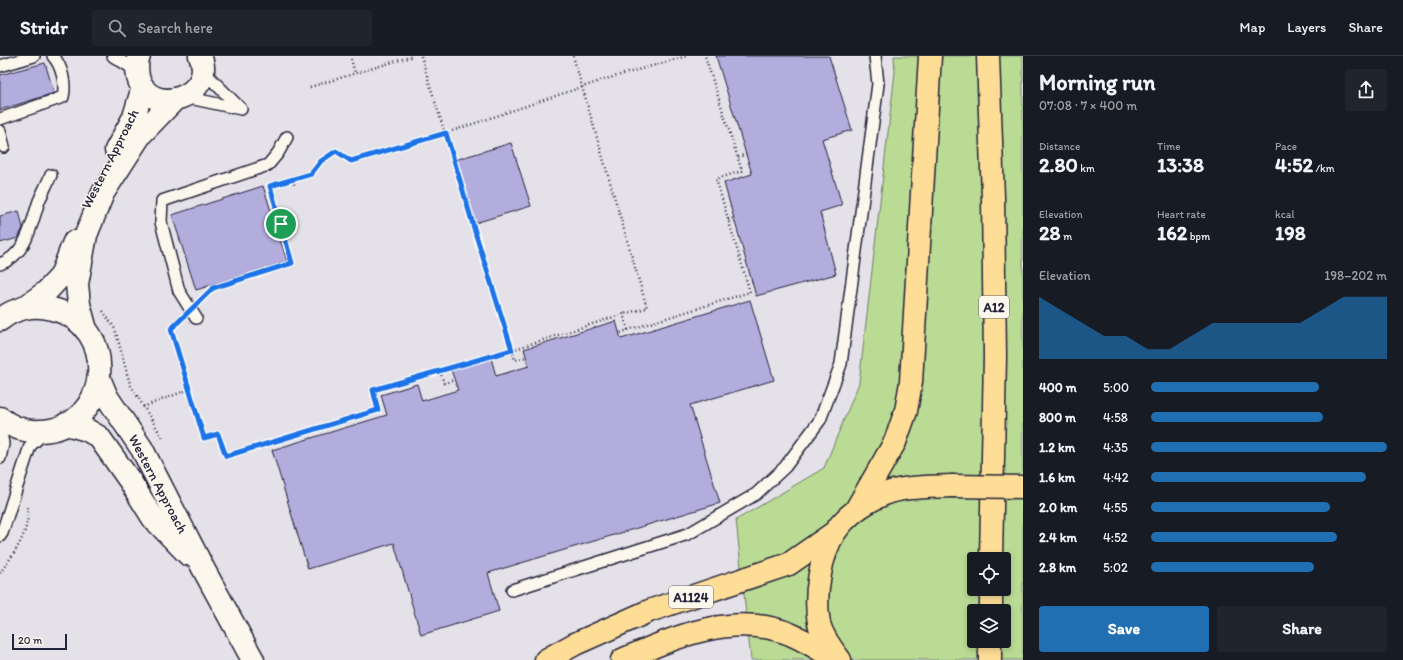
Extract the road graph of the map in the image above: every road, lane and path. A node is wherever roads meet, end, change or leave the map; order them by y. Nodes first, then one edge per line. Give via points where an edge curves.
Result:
1 (34, 56) edge
2 (52, 56) edge
3 (113, 56) edge
4 (413, 56) edge
5 (421, 56) edge
6 (573, 56) edge
7 (687, 56) edge
8 (706, 56) edge
9 (875, 56) edge
10 (930, 56) edge
11 (988, 56) edge
12 (351, 59) dead end
13 (202, 60) edge
14 (0, 66) edge
15 (140, 71) edge
16 (355, 73) junction
17 (310, 87) dead end
18 (582, 87) junction
19 (179, 99) junction
20 (0, 119) edge
21 (0, 131) edge
22 (446, 133) junction
23 (287, 137) dead end
24 (4, 147) dead end
25 (746, 154) dead end
26 (738, 157) junction
27 (51, 175) dead end
28 (292, 180) junction
29 (294, 186) dead end
30 (734, 218) dead end
31 (728, 220) junction
32 (0, 264) edge
33 (749, 271) dead end
34 (744, 273) junction
35 (754, 288) dead end
36 (749, 289) junction
37 (24, 308) junction
38 (190, 309) junction
39 (623, 314) junction
40 (196, 318) dead end
41 (0, 320) edge
42 (86, 330) junction
43 (628, 330) junction
44 (620, 333) dead end
45 (512, 350) junction
46 (527, 357) dead end
47 (440, 371) junction
48 (99, 378) junction
49 (455, 380) dead end
50 (190, 389) junction
51 (144, 407) dead end
52 (0, 418) edge
53 (66, 424) junction
54 (0, 426) edge
55 (46, 431) junction
56 (0, 458) edge
57 (1023, 487) edge
58 (857, 508) junction
59 (835, 532) junction
60 (0, 536) edge
61 (991, 552) edge
62 (204, 570) junction
63 (512, 590) dead end
64 (990, 648) edge
65 (253, 660) edge
66 (265, 660) edge
67 (546, 660) edge
68 (622, 660) edge
69 (835, 660) edge
70 (840, 660) edge
71 (990, 660) edge

1 - 14 lane
2 - 20 lane via 58,62 65,88 63,97
3 - 15 lane
4 - 16 path
5 - 22 path
6 - 18 path
7 - 18 path
8 - 26 path
9 - 63 lane via 878,84 841,364 820,420 786,466 756,494 688,534
10 - 58 main road via 911,382 906,411 895,442
11 - 61 main road, A12 via 995,356
12 - 16 path
13 - 19 street, Western Approach via 200,81 194,90
13 - 19 lane via 241,109
15 - 19 street, Western Approach via 153,97
15 - 37 street, Western Approach via 134,117 88,197 60,276 46,292
16 - 17 path
18 - 22 path
18 - 39 path via 647,308
19 - 42 street, Western Approach via 141,134 104,193 86,235 77,284
21 - 24 lane
22 - 28 path via 351,161 336,151 321,161 311,174
22 - 45 path
23 - 38 lane via 268,165 162,201 161,222 179,291
25 - 26 path
26 - 31 path via 742,171 716,179
27 - 32 lane via 28,238 19,250
28 - 29 path
28 - 38 path via 270,186 292,263 213,288
30 - 31 path
31 - 34 path
33 - 34 path
34 - 36 path
35 - 36 path
36 - 43 path via 750,292
37 - 41 street
37 - 42 street via 58,310 69,315
38 - 40 lane
38 - 50 path via 171,329
39 - 43 path
39 - 45 path
42 - 48 street via 99,358
43 - 44 path
45 - 46 path via 515,360
45 - 47 path
47 - 49 path via 444,383
47 - 50 path via 373,390 378,410 226,456 218,434 204,438
48 - 53 street via 92,400 85,410
48 - 62 street, Western Approach via 107,397 142,449
50 - 51 path
52 - 55 street via 24,430
53 - 55 street
53 - 62 street, Western Approach via 87,430 99,437 153,518
54 - 56 lane via 3,444
55 - 60 lane via 30,446
57 - 58 main road, bridge via 916,487 883,494
58 - 59 main road
59 - 67 main road, A1124 via 789,564 649,611
59 - 70 main road via 821,567 817,601 820,624 829,646
62 - 65 street, Western Approach
62 - 66 street, Western Approach
64 - 71 main road
68 - 69 main road, A1124 via 700,630 726,625 760,626 789,634

